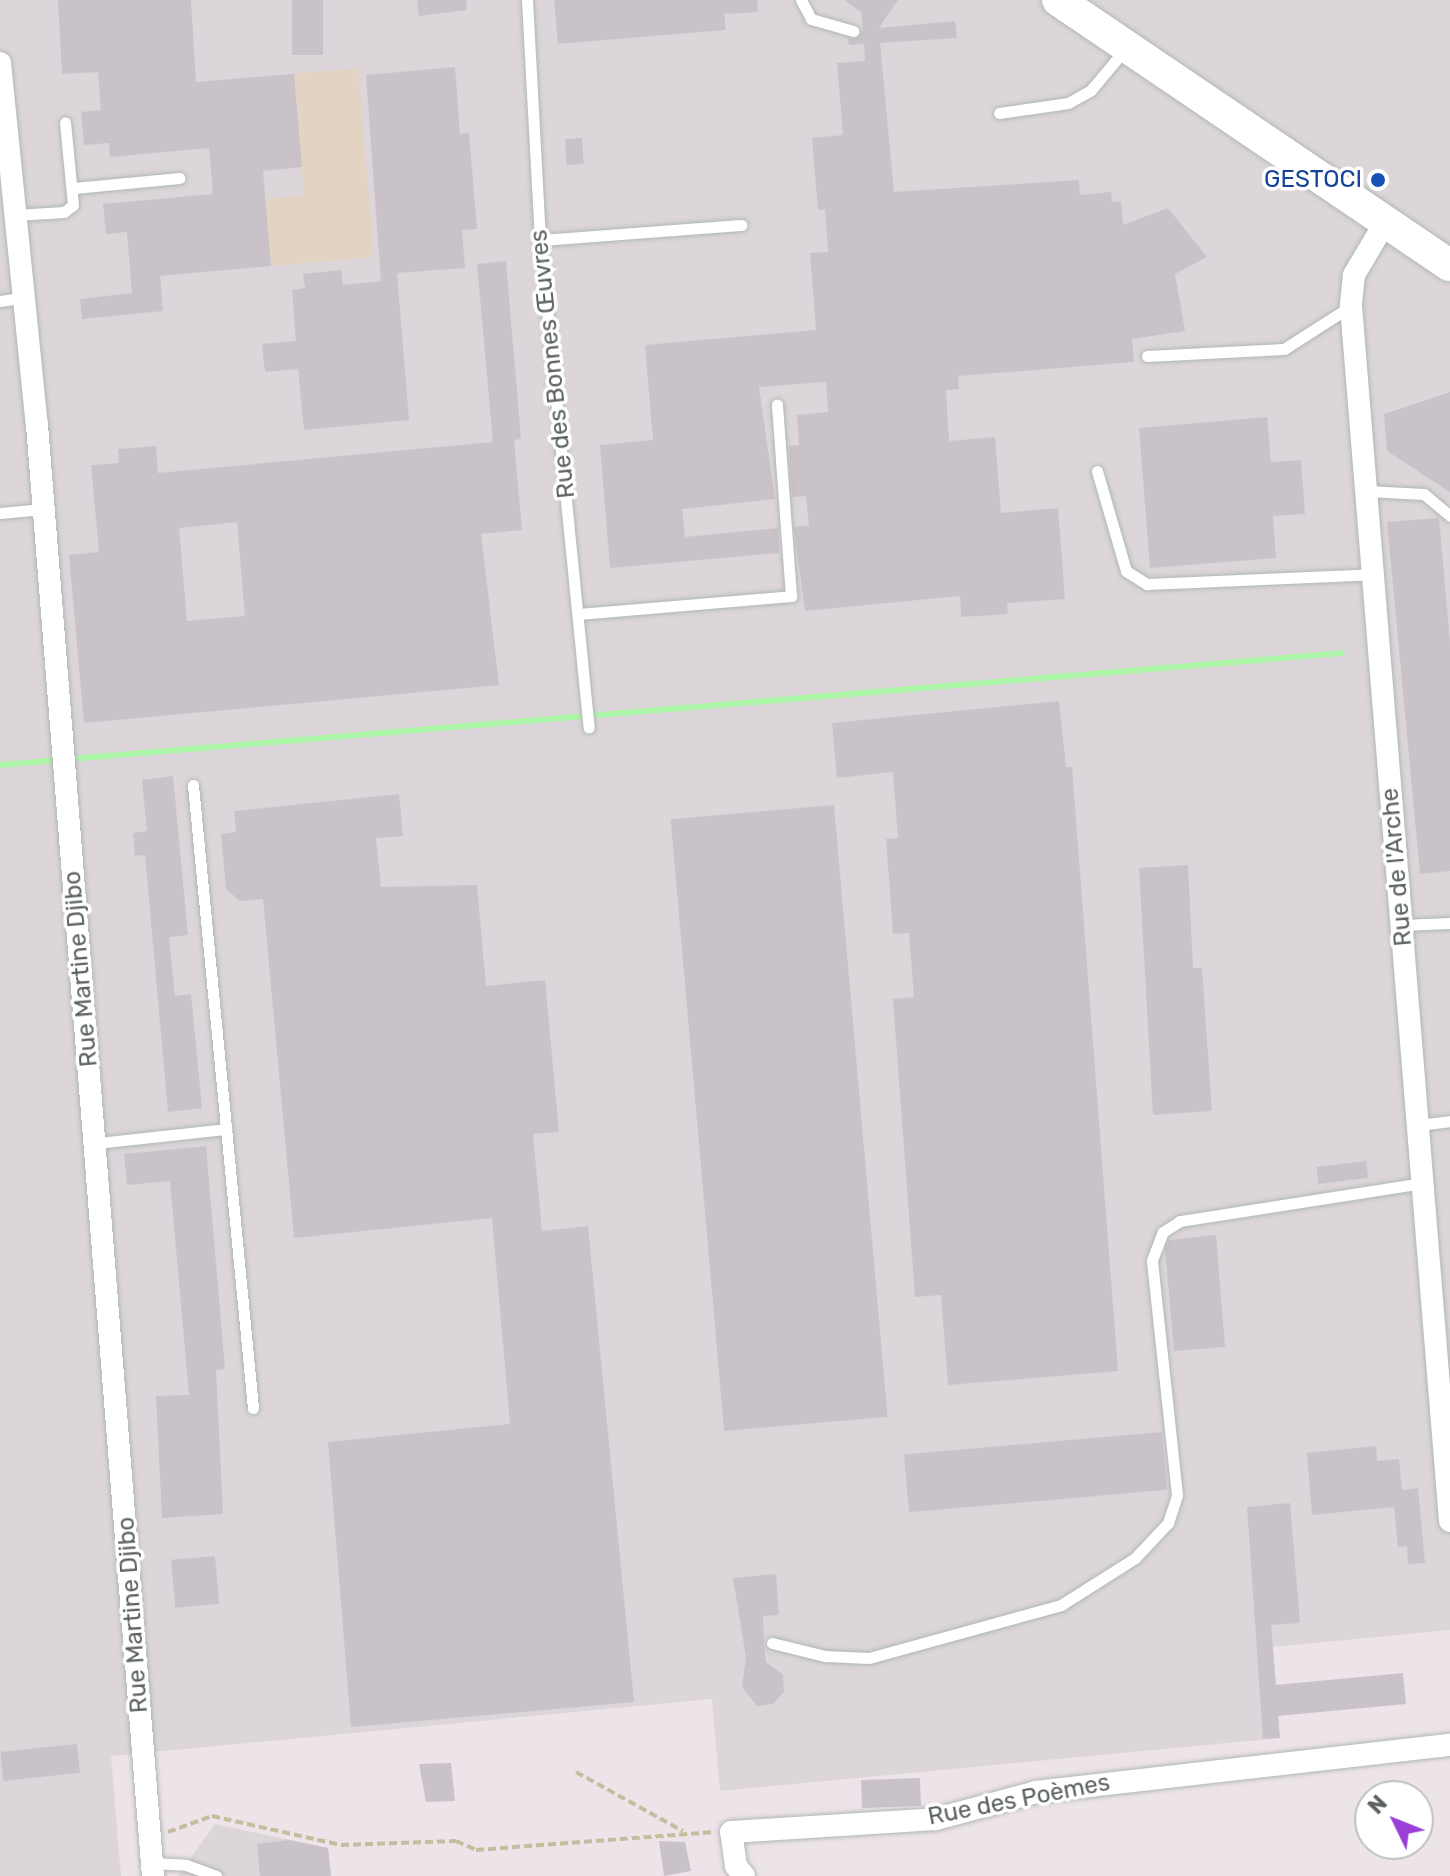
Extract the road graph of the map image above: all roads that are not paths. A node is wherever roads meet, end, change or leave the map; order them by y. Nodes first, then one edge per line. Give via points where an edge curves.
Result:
1 (527, 0) edge
2 (801, 0) edge
3 (1058, 0) edge
4 (853, 31) dead end
5 (1127, 46) junction
6 (0, 63) edge
7 (999, 113) dead end
8 (65, 122) dead end
9 (3, 127) edge
10 (180, 178) dead end
11 (74, 188) junction
12 (14, 215) junction
13 (1386, 221) junction
14 (741, 225) dead end
15 (540, 240) junction
16 (1450, 265) edge
17 (11, 300) edge
18 (1351, 306) junction
19 (1147, 356) dead end
20 (777, 405) dead end
21 (1097, 471) dead end
22 (1366, 491) junction
23 (43, 509) junction
24 (0, 513) edge
25 (1450, 516) edge
26 (1373, 574) junction
27 (578, 614) junction
28 (589, 728) dead end
29 (193, 785) dead end
30 (1450, 923) edge
31 (1401, 925) junction
32 (1450, 1121) edge
33 (1418, 1125) junction
34 (226, 1129) junction
35 (97, 1143) junction
36 (1422, 1183) junction
37 (253, 1408) dead end
38 (1448, 1493) edge
39 (1450, 1521) edge
40 (772, 1643) dead end
41 (1450, 1745) edge
42 (153, 1870) edge
43 (216, 1876) edge
44 (744, 1876) edge

1 - 15 lane, Rue des Bonnes Œuvres
2 - 4 lane via 811,19
3 - 5 main road
5 - 7 lane via 1091,90 1068,103
5 - 13 main road
6 - 9 street, Rue Martine Djibo
8 - 11 lane
9 - 12 street, Rue Martine Djibo
10 - 11 lane
11 - 12 lane via 70,209
12 - 17 street, Rue Martine Djibo
13 - 16 main road
13 - 18 street, Rue de l'Arche via 1354,275
14 - 15 lane
15 - 27 lane, Rue des Bonnes Œuvres
17 - 23 street, Rue Martine Djibo
18 - 19 lane via 1284,349
18 - 22 street, Rue de l'Arche
20 - 27 lane via 791,596
21 - 26 lane via 1126,571 1147,584
22 - 25 lane via 1424,494
22 - 26 street, Rue de l'Arche
23 - 24 lane
23 - 35 street, Rue Martine Djibo
26 - 31 street, Rue de l'Arche
27 - 28 lane, Rue des Bonnes Œuvres
29 - 34 lane
30 - 31 lane
31 - 33 street, Rue de l'Arche
32 - 33 lane
33 - 36 street, Rue de l'Arche
34 - 35 lane
34 - 37 lane
35 - 42 street, Rue Martine Djibo
36 - 38 street, Rue de l'Arche
36 - 40 lane via 1180,1221 1163,1232 1152,1260 1177,1495 1168,1523 1117,1571 1061,1605 869,1658 825,1656
38 - 39 street, Rue de l'Arche
41 - 44 street, Rue des Poèmes via 1036,1792 936,1819 731,1832 736,1866
42 - 43 lane via 186,1865

